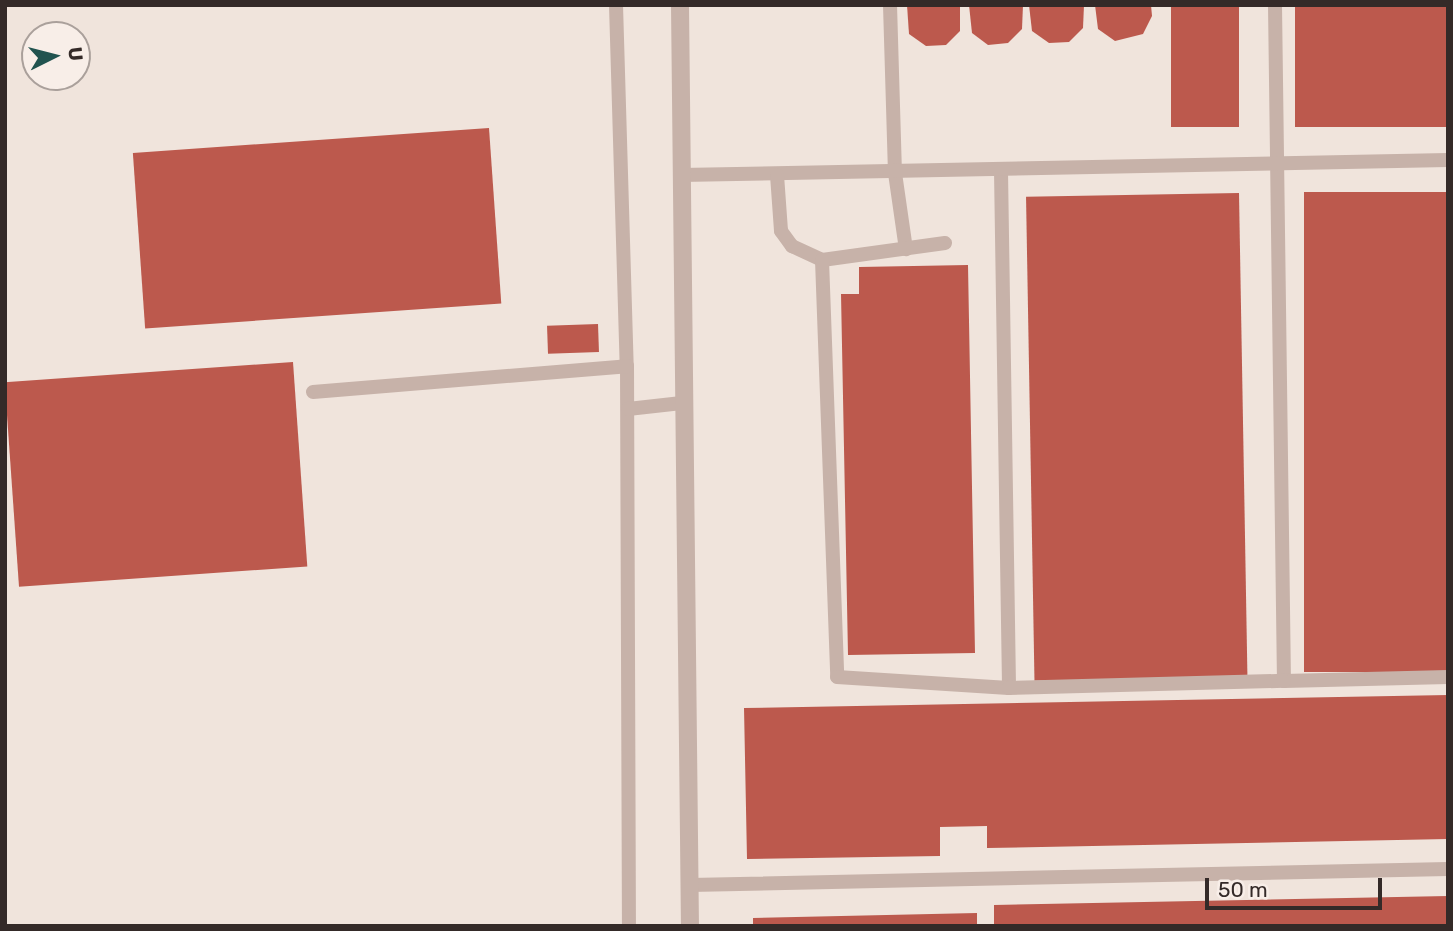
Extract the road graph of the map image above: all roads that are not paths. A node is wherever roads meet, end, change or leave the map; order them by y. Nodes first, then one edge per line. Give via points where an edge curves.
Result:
1 (616, 5) edge
2 (680, 5) edge
3 (890, 5) edge
4 (1275, 5) edge
5 (1448, 160) edge
6 (1278, 165) junction
7 (1000, 171) junction
8 (895, 173) junction
9 (681, 175) junction
10 (776, 175) junction
11 (945, 243) dead end
12 (906, 249) junction
13 (822, 260) junction
14 (627, 366) junction
15 (313, 392) dead end
16 (682, 403) junction
17 (628, 409) junction
18 (1448, 677) edge
19 (1284, 681) junction
20 (1009, 688) junction
21 (1448, 869) edge
22 (690, 884) junction
23 (629, 926) edge
24 (691, 926) edge

1 - 14 lane
2 - 9 street
3 - 8 lane
4 - 6 lane
5 - 6 lane
6 - 7 lane
6 - 19 lane
7 - 8 lane
7 - 20 lane
8 - 10 lane
8 - 12 lane
9 - 10 lane
9 - 16 street
10 - 13 lane via 780,231 792,246
11 - 12 lane
12 - 13 lane
13 - 20 lane via 837,677
14 - 15 lane
14 - 17 lane
16 - 17 lane
16 - 22 street
17 - 23 lane
18 - 19 lane
19 - 20 lane
21 - 22 lane
22 - 24 street

